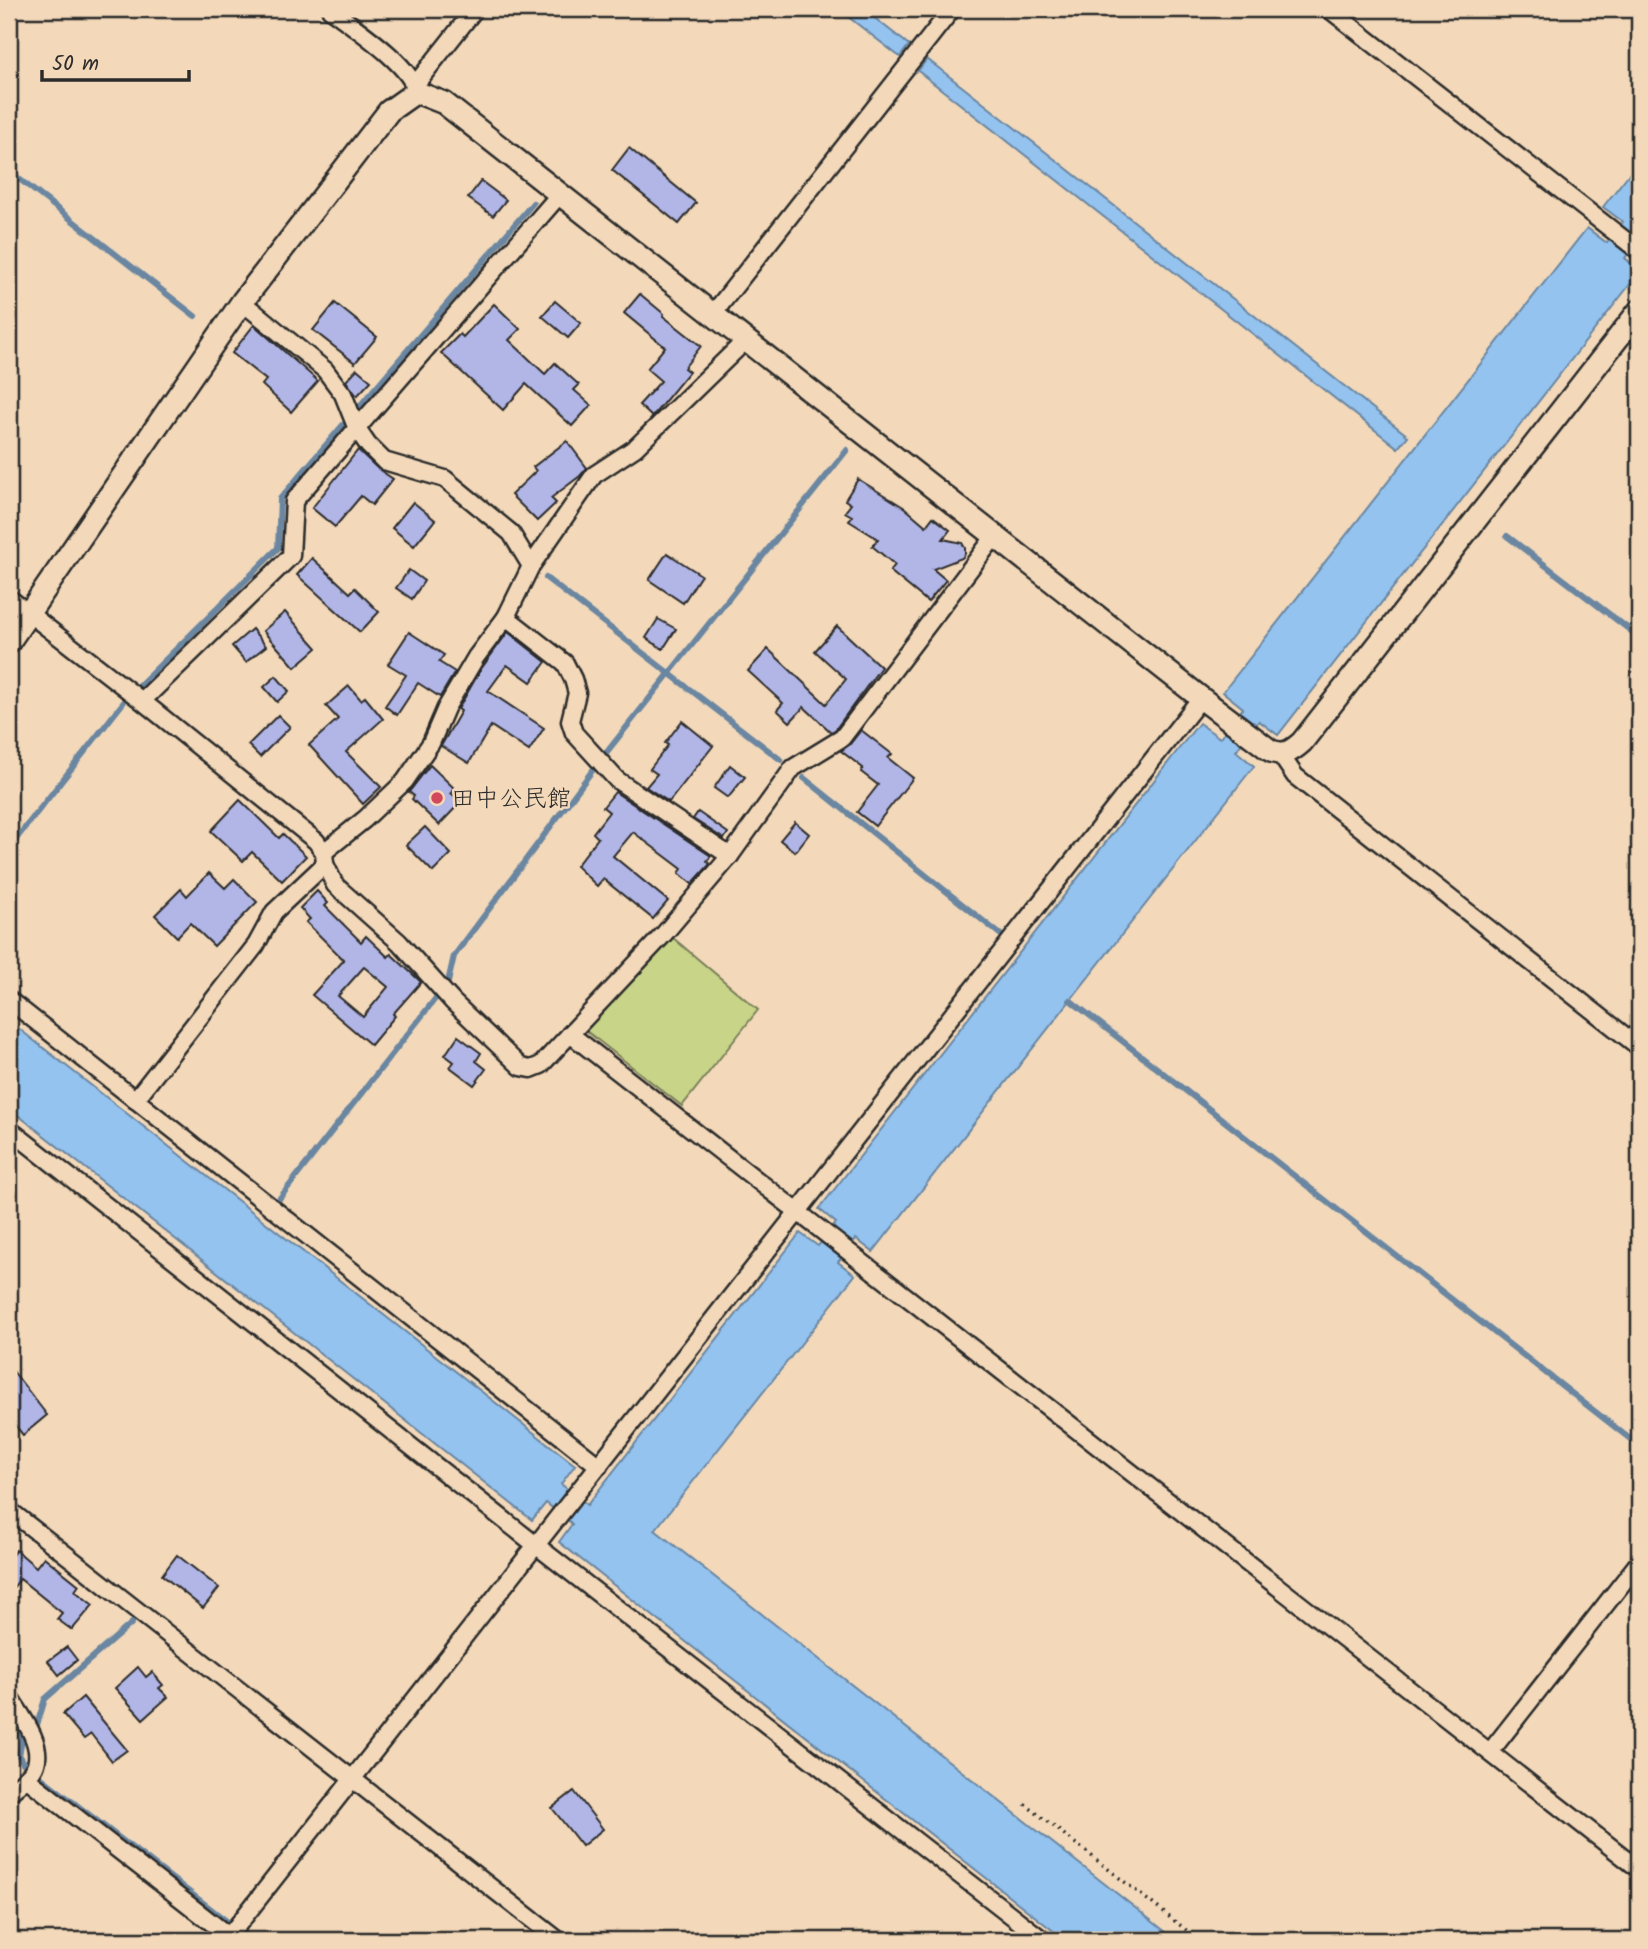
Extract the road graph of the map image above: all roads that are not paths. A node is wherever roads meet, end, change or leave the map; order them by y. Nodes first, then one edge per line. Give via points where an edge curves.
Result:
1 (330, 9) edge
2 (475, 9) edge
3 (952, 9) edge
4 (1329, 9) edge
5 (416, 89) junction
6 (560, 194) junction
7 (1638, 250) edge
8 (242, 302) junction
9 (1639, 311) edge
10 (713, 314) junction
11 (746, 340) junction
12 (357, 429) junction
13 (995, 536) junction
14 (531, 566) junction
15 (9, 598) edge
16 (29, 613) junction
17 (506, 617) junction
18 (9, 642) edge
19 (1201, 698) junction
20 (142, 701) junction
21 (1280, 754) junction
22 (730, 856) junction
23 (325, 858) junction
24 (9, 1000) edge
25 (570, 1034) junction
26 (1639, 1046) edge
27 (135, 1100) junction
28 (9, 1129) edge
29 (798, 1211) junction
30 (599, 1466) junction
31 (9, 1510) edge
32 (537, 1546) junction
33 (1639, 1562) edge
34 (9, 1696) edge
35 (1490, 1752) junction
36 (26, 1778) junction
37 (352, 1778) junction
38 (9, 1793) edge
39 (1639, 1869) edge
40 (228, 1939) edge
41 (558, 1940) edge
42 (1043, 1940) edge

1 - 5 street via 397,61
2 - 5 street
3 - 10 street
4 - 7 street
5 - 6 street via 444,103
5 - 8 street via 389,111
6 - 10 street
6 - 12 street
8 - 12 street via 326,370 343,394
8 - 16 street
9 - 21 street via 1302,743
10 - 11 street
11 - 13 street
11 - 14 street via 635,448 594,475
12 - 14 street via 384,461 445,479 511,533
12 - 20 street via 294,502 291,556
13 - 19 street
13 - 22 street via 842,737 793,768
14 - 17 street
15 - 16 street
16 - 18 street
16 - 20 street
17 - 22 street via 565,663 577,693 570,721 574,733 617,780
17 - 23 street via 476,657 431,743 405,781
19 - 21 street
19 - 29 street
20 - 23 street via 316,841
21 - 26 street via 1295,776
22 - 25 street
23 - 25 street via 335,884 399,942 521,1067 541,1065
23 - 27 street via 274,912 256,945
24 - 27 street
25 - 29 street
27 - 30 street
28 - 32 street
29 - 30 street
29 - 35 street
30 - 32 street
31 - 37 street
32 - 37 street
32 - 42 street
33 - 35 street
34 - 36 street via 36,1747 36,1764
35 - 39 street
36 - 38 street
36 - 40 street
37 - 40 street
37 - 41 street

